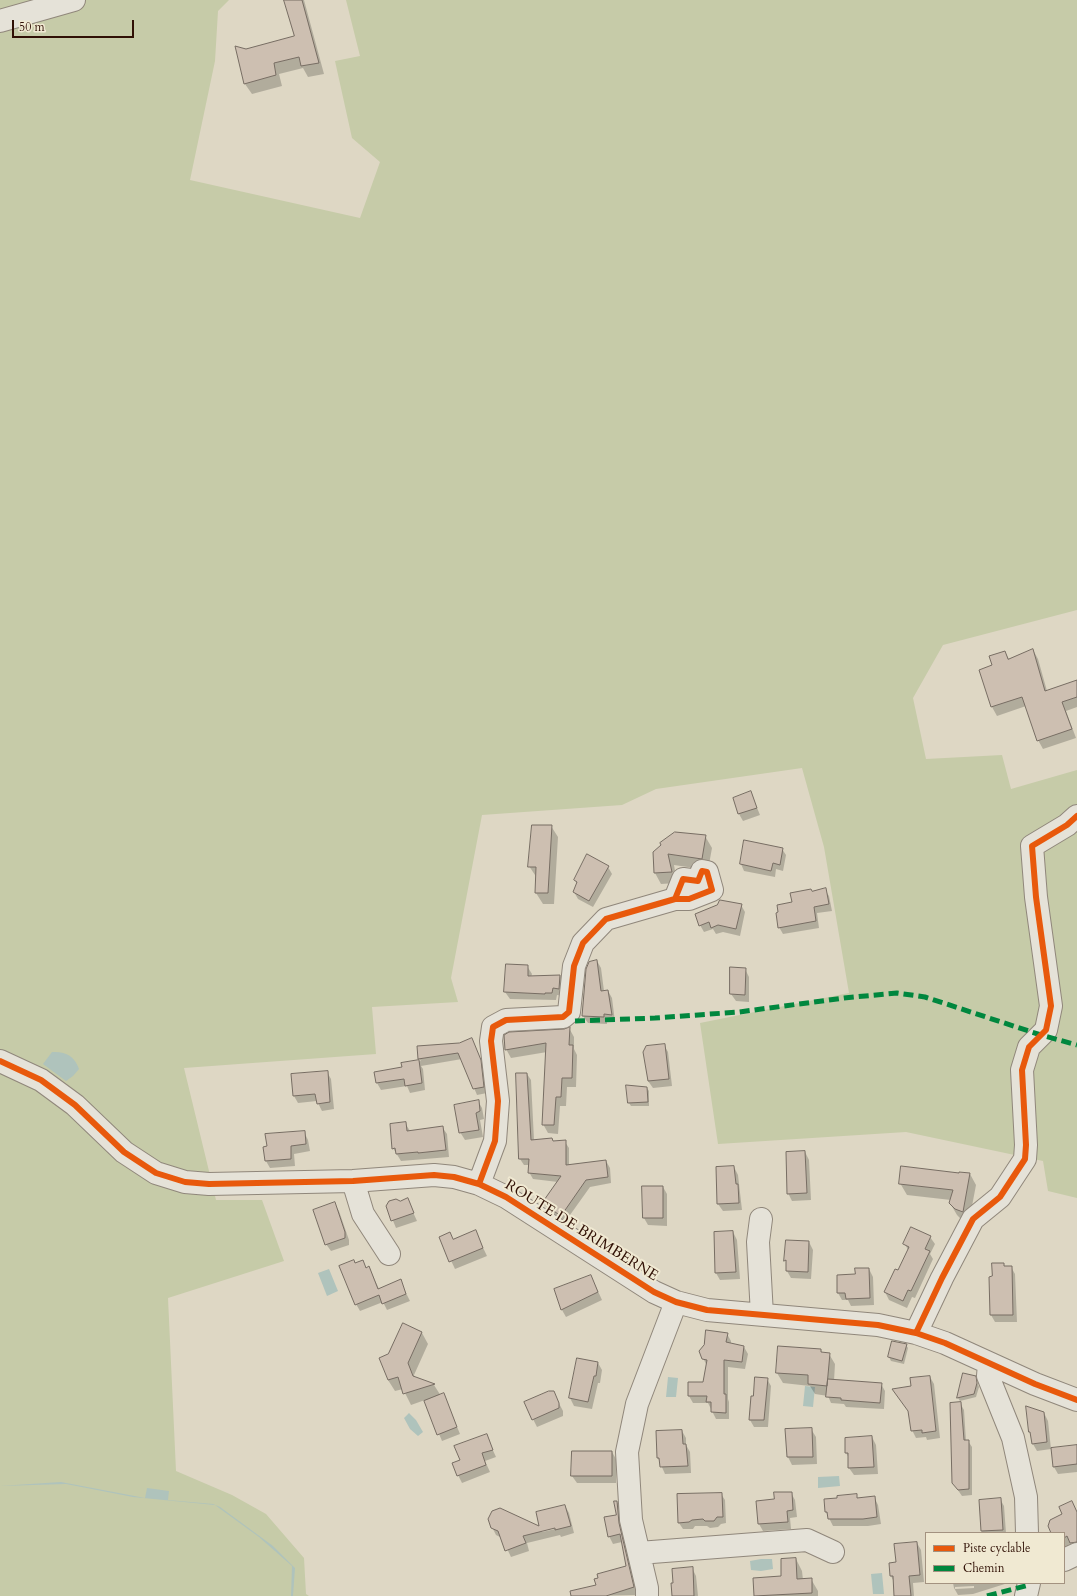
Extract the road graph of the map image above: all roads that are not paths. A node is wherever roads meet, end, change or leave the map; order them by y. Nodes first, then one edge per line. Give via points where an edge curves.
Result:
1 (74, 0) edge
2 (0, 21) edge
3 (1077, 816) edge
4 (675, 898) dead end
5 (0, 1061) edge
6 (353, 1181) junction
7 (479, 1184) junction
8 (761, 1219) dead end
9 (389, 1254) dead end
10 (676, 1302) junction
11 (762, 1315) junction
12 (916, 1333) junction
13 (989, 1364) junction
14 (1077, 1400) edge
15 (1027, 1532) edge
16 (833, 1552) dead end
17 (639, 1553) junction
18 (1077, 1554) edge
19 (1065, 1560) edge
20 (1028, 1584) edge
21 (647, 1596) edge
22 (1026, 1596) edge

1 - 2 street
3 - 12 street via 1032,846 1036,898 1051,1006 1046,1030 1029,1047 1022,1070 1025,1159 1000,1198 973,1219
4 - 7 street via 606,919 583,942 574,966 569,1012 563,1017 506,1020 493,1027 491,1041 498,1100 495,1141
5 - 6 street, ROUTE DE BRIMBERNE via 41,1080 75,1105 124,1152 156,1173 185,1182 210,1184
6 - 7 street, ROUTE DE BRIMBERNE via 434,1175
6 - 9 street via 363,1214
7 - 10 street, ROUTE DE BRIMBERNE via 506,1197 654,1292
8 - 11 street via 758,1242
10 - 11 street, ROUTE DE BRIMBERNE via 707,1310
10 - 17 street via 637,1404 627,1452 631,1520
11 - 12 street, ROUTE DE BRIMBERNE via 878,1325
12 - 13 street, ROUTE DE BRIMBERNE via 945,1343
13 - 14 street, ROUTE DE BRIMBERNE
13 - 15 street via 988,1376 1013,1438 1026,1497
16 - 17 street via 807,1540
17 - 21 street
18 - 19 street
20 - 22 street

